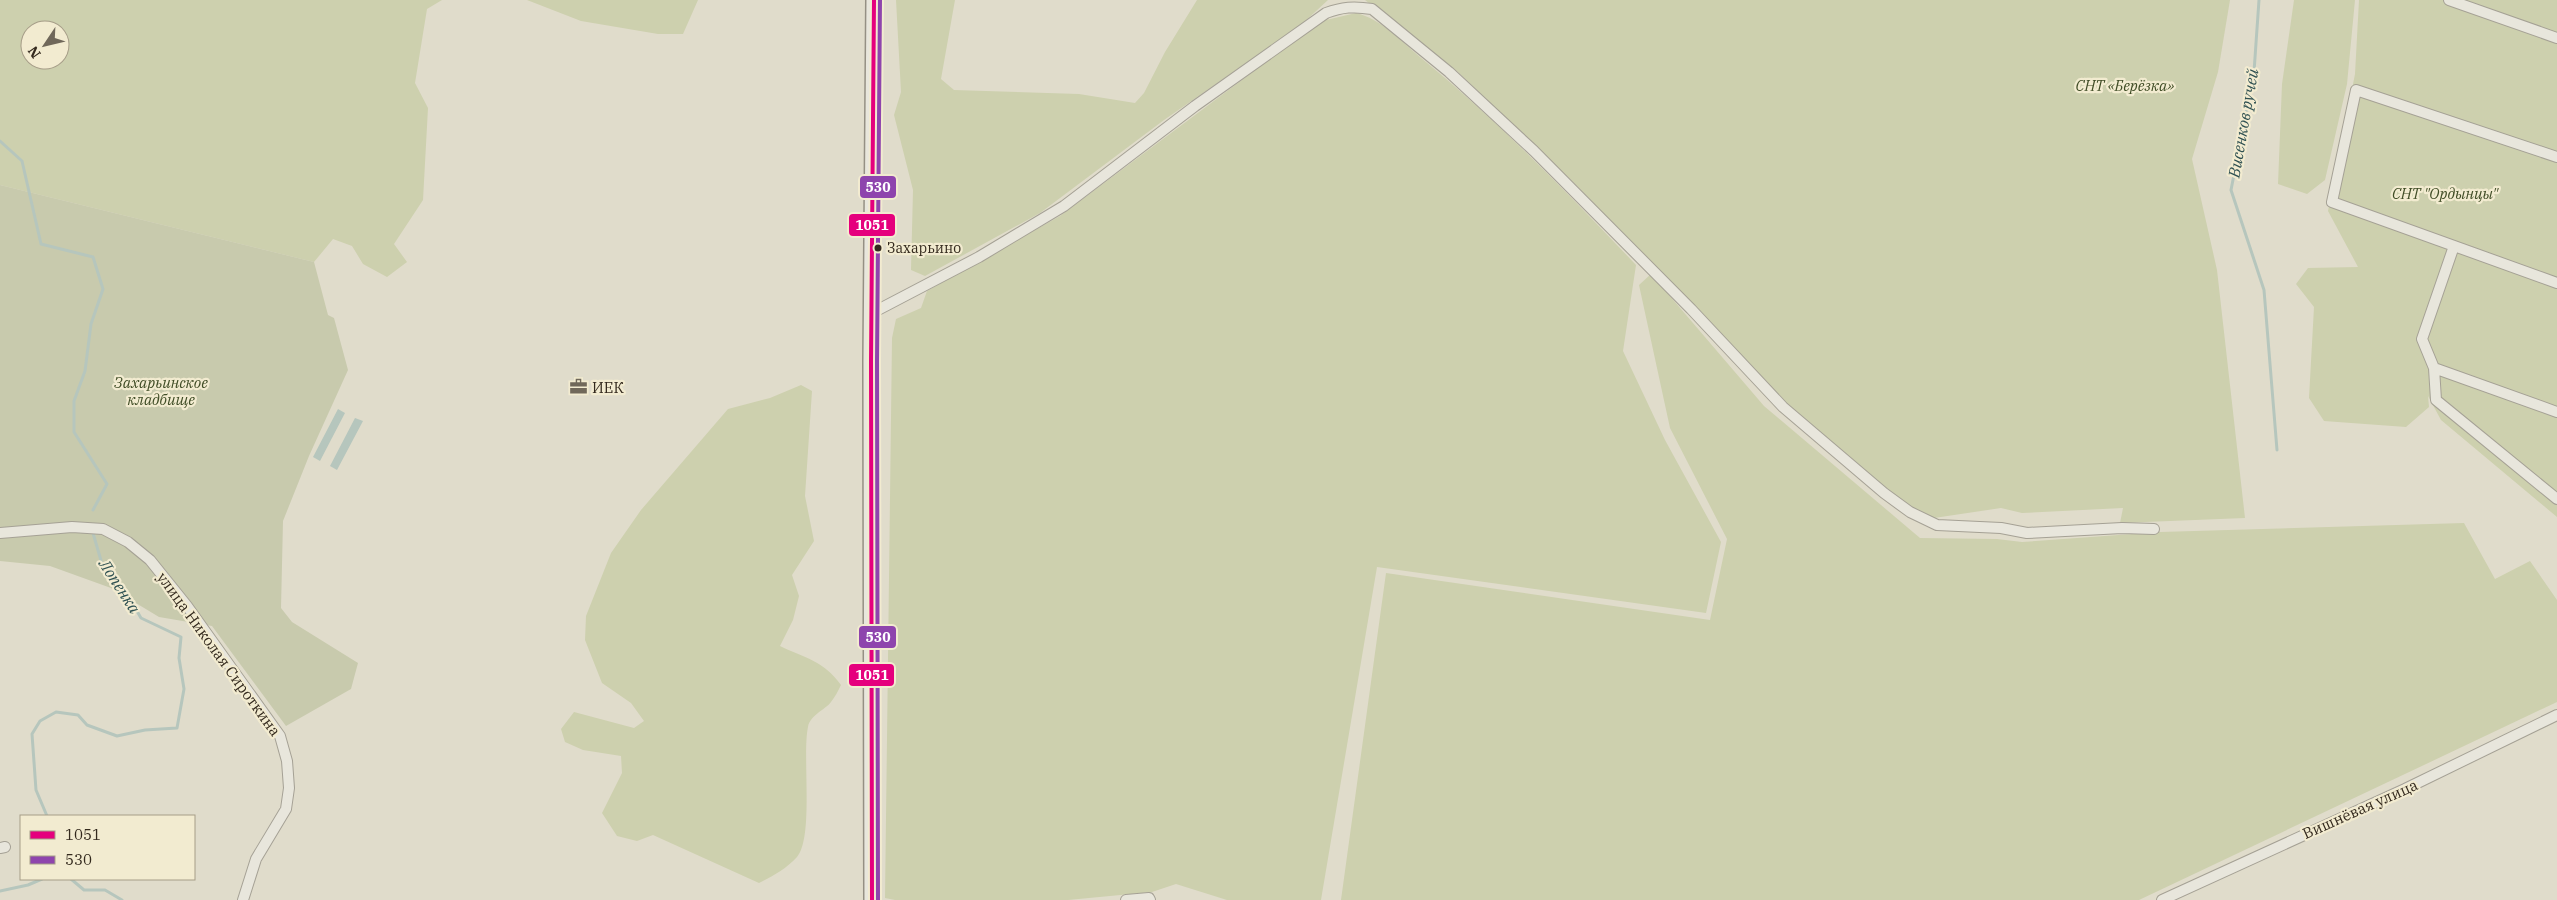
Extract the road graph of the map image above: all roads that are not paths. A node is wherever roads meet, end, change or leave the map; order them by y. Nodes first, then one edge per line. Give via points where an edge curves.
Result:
1 (874, 0) edge
2 (2449, 0) edge
3 (2557, 38) edge
4 (2557, 157) edge
5 (2454, 246) junction
6 (2557, 283) edge
7 (872, 313) junction
8 (2434, 368) junction
9 (2557, 412) edge
10 (2557, 499) edge
11 (2154, 529) dead end
12 (0, 533) edge
13 (2557, 715) edge
14 (243, 900) edge
15 (872, 900) edge
16 (1126, 900) edge
17 (1150, 900) edge
18 (2162, 900) edge

1 - 7 main road
2 - 3 street
4 - 5 street via 2356,90 2332,202
5 - 6 street
5 - 8 street via 2422,339
7 - 11 street via 979,257 1064,206 1195,106 1326,13 1355,6 1372,10 1449,72 1611,228 1783,407 1910,512 1937,525 2001,528 2027,533
7 - 15 main road
8 - 9 street
8 - 10 street via 2436,400
12 - 14 street, улица Николая Сироткина via 72,526 103,529 128,542 150,560 187,606 280,736 287,761 289,788 286,809 256,859
13 - 18 street, Вишнёвая улица via 2414,785
16 - 17 street

